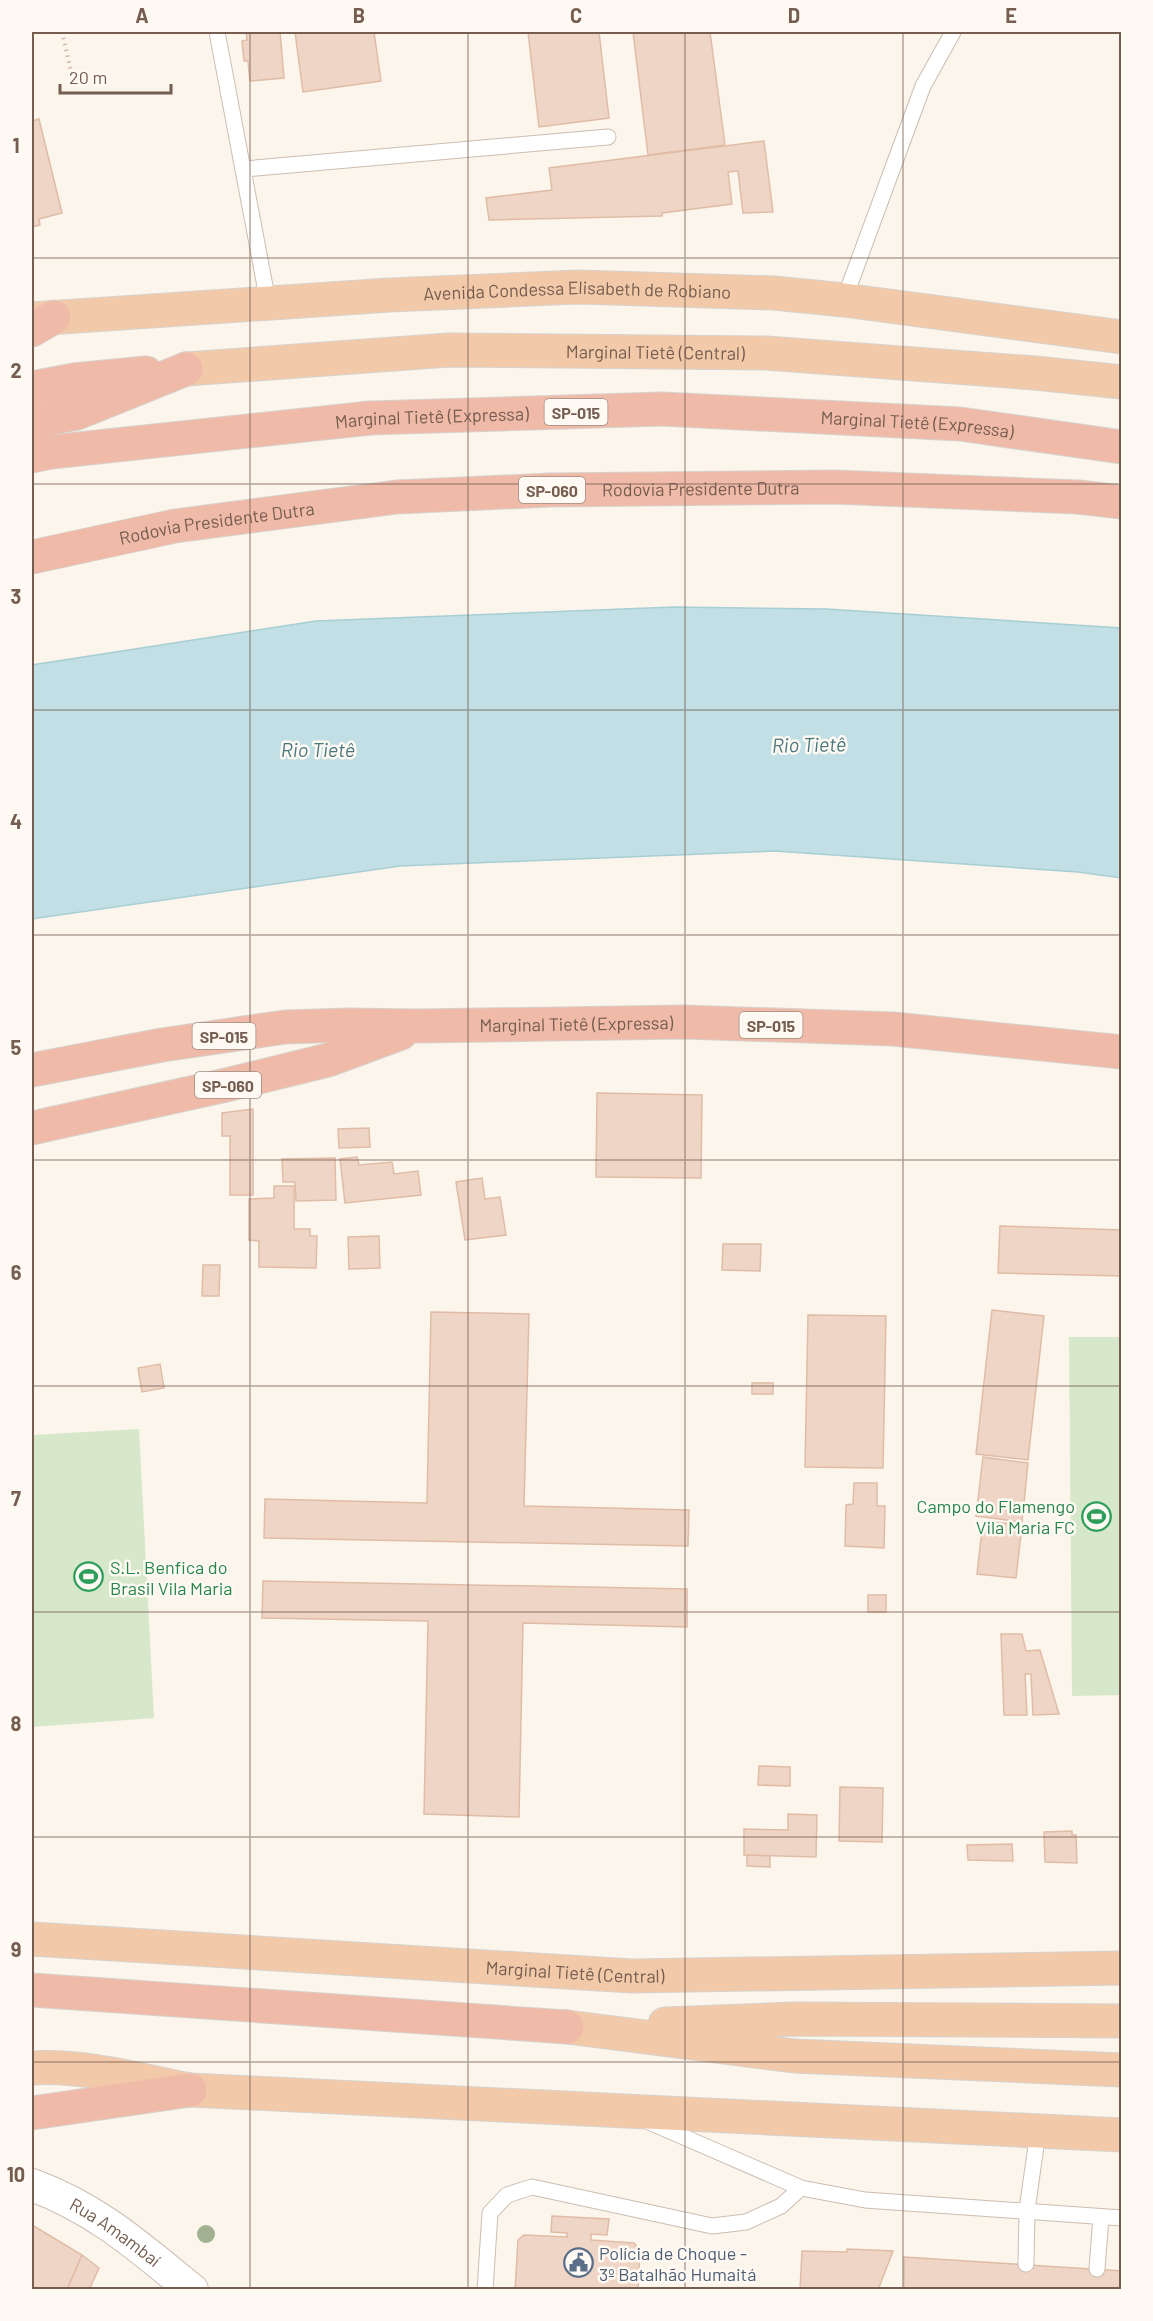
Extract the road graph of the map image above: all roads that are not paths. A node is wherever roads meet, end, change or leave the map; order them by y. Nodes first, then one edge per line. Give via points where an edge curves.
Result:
1 (217, 32) edge
2 (953, 32) edge
3 (608, 137) dead end
4 (244, 169) junction
5 (844, 300) junction
6 (268, 303) junction
7 (39, 322) edge
8 (1122, 337) edge
9 (186, 369) junction
10 (1122, 382) edge
11 (32, 388) edge
12 (32, 422) edge
13 (1122, 447) edge
14 (32, 456) edge
15 (1122, 502) edge
16 (32, 557) edge
17 (419, 1026) junction
18 (1122, 1052) edge
19 (32, 1070) edge
20 (32, 1128) edge
21 (32, 1939) edge
22 (1122, 1968) edge
23 (32, 1990) edge
24 (1122, 2021) edge
25 (567, 2027) junction
26 (32, 2068) edge
27 (1122, 2070) edge
28 (190, 2090) junction
29 (623, 2110) junction
30 (32, 2113) edge
31 (1038, 2132) junction
32 (1122, 2135) edge
33 (32, 2185) edge
34 (801, 2188) junction
35 (1027, 2210) junction
36 (1101, 2217) junction
37 (1122, 2218) edge
38 (1026, 2264) dead end
39 (1096, 2269) dead end
40 (192, 2289) edge
41 (485, 2289) edge

1 - 4 lane
2 - 5 lane via 922,86
3 - 4 lane
4 - 6 lane
5 - 6 highway, Avenida Condessa Elisabeth de Robiano via 578,287
5 - 8 highway, Avenida Condessa Elisabeth de Robiano
6 - 7 highway, Avenida Condessa Elisabeth de Robiano
9 - 10 highway, Marginal Tietê (Central) via 449,350 765,353
9 - 11 highway
9 - 12 highway via 77,413
13 - 14 highway, Marginal Tietê (Expressa) / SP-015 via 960,424 662,409 370,418
15 - 16 highway, Rodovia Presidente Dutra / SP-060 via 1078,496 834,487 550,490 397,497 175,526
17 - 18 highway, Marginal Tietê (Expressa) / SP-015 via 684,1022 870,1028
17 - 19 highway, Marginal Tietê (Expressa) / SP-015 via 285,1027
17 - 20 highway, SP-060 via 328,1060
21 - 22 highway, Marginal Tietê (Central) via 632,1976
23 - 25 highway
24 - 25 highway via 794,2019
25 - 27 highway via 794,2056
26 - 28 highway via 108,2074
28 - 29 highway
28 - 30 highway
29 - 31 highway
29 - 34 lane
31 - 32 highway
31 - 35 lane
33 - 40 street, Rua Amambaí via 64,2197 114,2226
34 - 35 lane via 865,2200
34 - 41 lane via 781,2206 746,2222 712,2226 532,2187 516,2192 507,2195 490,2213
35 - 36 lane
35 - 38 lane
36 - 37 lane
36 - 39 lane

